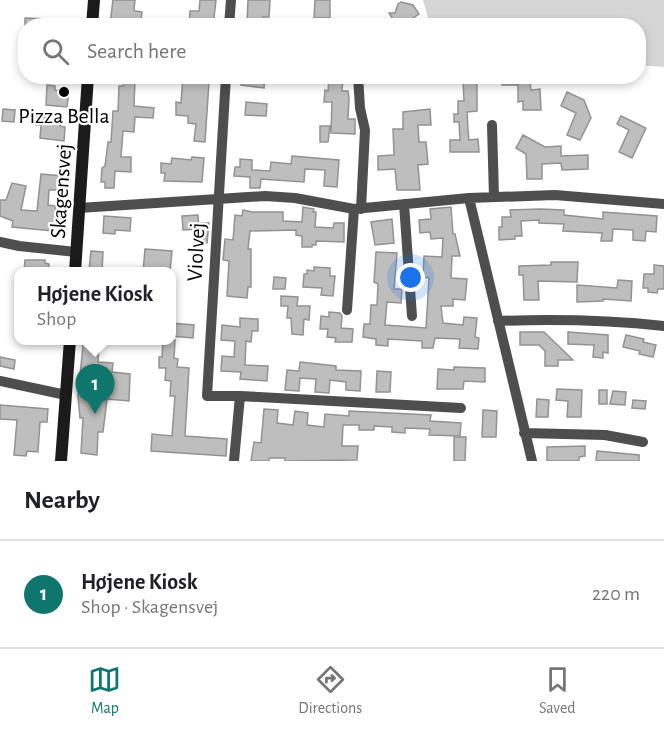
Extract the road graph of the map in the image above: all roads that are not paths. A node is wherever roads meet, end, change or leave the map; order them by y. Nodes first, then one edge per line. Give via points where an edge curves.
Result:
1 (94, 0) edge
2 (231, 0) edge
3 (93, 18) edge
4 (230, 18) edge
5 (87, 84) edge
6 (225, 84) edge
7 (358, 84) edge
8 (492, 125) dead end
9 (494, 197) junction
10 (218, 198) junction
11 (469, 198) junction
12 (404, 204) junction
13 (664, 204) edge
14 (79, 208) junction
15 (358, 209) junction
16 (0, 242) edge
17 (76, 252) junction
18 (75, 267) edge
19 (347, 310) dead end
20 (412, 316) dead end
21 (498, 321) junction
22 (664, 326) edge
23 (70, 345) edge
24 (0, 381) edge
25 (66, 395) junction
26 (240, 396) junction
27 (461, 408) dead end
28 (524, 433) junction
29 (643, 442) dead end
30 (61, 461) edge
31 (234, 461) edge
32 (532, 461) edge

1 - 3 street
2 - 4 street
5 - 14 street, Skagensvej
6 - 10 street, Violvej
7 - 15 street via 365,130
8 - 9 street
9 - 11 street
9 - 13 street via 555,195
10 - 14 street
10 - 15 street via 295,198
10 - 26 street, Violvej via 207,396
11 - 12 street
11 - 21 street
12 - 15 street
12 - 20 street
14 - 17 street, Skagensvej
15 - 19 street
16 - 17 street
17 - 18 street, Skagensvej
21 - 22 street via 556,319
21 - 28 street
23 - 25 street
24 - 25 street
25 - 30 street
26 - 27 street
26 - 31 street
28 - 29 street via 604,435
28 - 32 street

